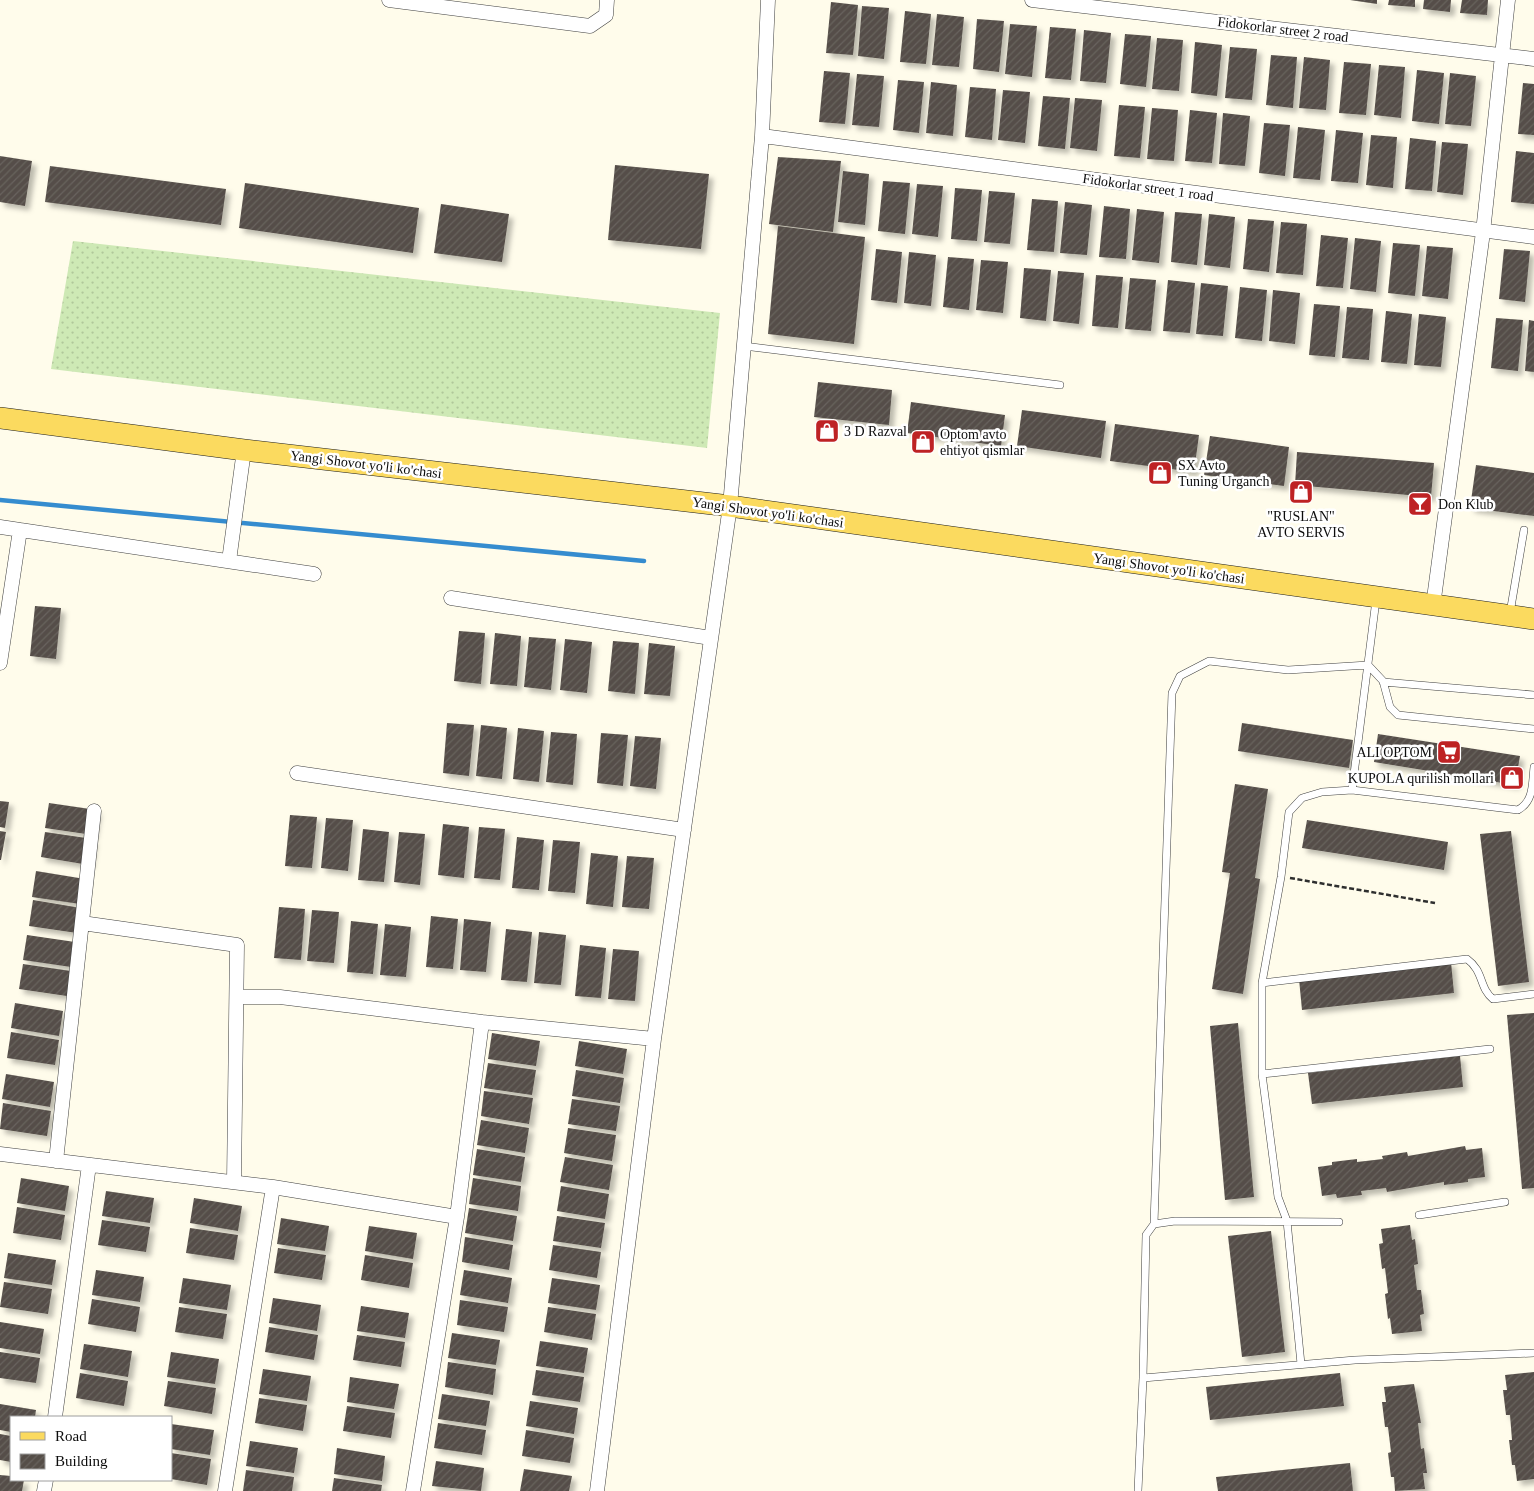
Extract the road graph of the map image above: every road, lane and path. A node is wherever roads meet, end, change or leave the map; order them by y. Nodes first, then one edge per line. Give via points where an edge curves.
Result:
1 (389, 0) edge
2 (607, 0) edge
3 (768, 0) edge
4 (1032, 0) edge
5 (1508, 0) edge
6 (1501, 55) junction
7 (1534, 59) edge
8 (762, 136) junction
9 (1483, 232) junction
10 (1534, 237) edge
11 (744, 346) junction
12 (1060, 385) dead end
13 (0, 418) edge
14 (244, 450) junction
15 (730, 506) junction
16 (0, 528) edge
17 (20, 530) junction
18 (1524, 530) dead end
19 (229, 561) junction
20 (314, 574) dead end
21 (451, 598) dead end
22 (1376, 598) junction
23 (1433, 606) junction
24 (1509, 616) junction
25 (1534, 619) edge
26 (711, 638) junction
27 (0, 663) edge
28 (1368, 665) junction
29 (1384, 682) junction
30 (1534, 695) edge
31 (1534, 729) edge
32 (1534, 767) edge
33 (297, 773) dead end
34 (1352, 790) junction
35 (94, 810) dead end
36 (684, 830) junction
37 (1281, 877) junction
38 (1435, 903) dead end
39 (82, 923) junction
40 (1262, 983) junction
41 (1534, 994) edge
42 (237, 997) junction
43 (482, 1022) junction
44 (654, 1039) junction
45 (1490, 1049) dead end
46 (1262, 1074) junction
47 (0, 1154) edge
48 (56, 1161) junction
49 (89, 1165) junction
50 (234, 1182) junction
51 (273, 1187) junction
52 (1505, 1202) dead end
53 (1419, 1215) dead end
54 (457, 1217) junction
55 (1287, 1221) junction
56 (1339, 1222) dead end
57 (1154, 1224) junction
58 (1534, 1353) edge
59 (1301, 1364) junction
60 (1143, 1378) junction
61 (55, 1416) edge
62 (225, 1491) edge
63 (413, 1491) edge
64 (597, 1491) edge
65 (1138, 1491) edge

1 - 2 street via 590,26 606,15
3 - 8 street
4 - 6 street, Fidokorlar street 2 road
5 - 6 street
6 - 7 street, Fidokorlar street 2 road
6 - 9 street
8 - 9 street, Fidokorlar street 1 road
8 - 11 street
9 - 10 street, Fidokorlar street 1 road
9 - 23 street
11 - 12 lane
11 - 15 street
13 - 14 main road, Yangi Shovot yo'li ko'chasi
14 - 15 main road, Yangi Shovot yo'li ko'chasi
14 - 19 street
15 - 22 main road, Yangi Shovot yo'li ko'chasi
15 - 26 street
16 - 17 street
17 - 19 street
17 - 27 street
18 - 24 lane
19 - 20 street
21 - 26 street
22 - 23 main road, Yangi Shovot yo'li ko'chasi
22 - 28 lane
23 - 24 main road, Yangi Shovot yo'li ko'chasi
24 - 25 main road, Yangi Shovot yo'li ko'chasi
26 - 36 street
28 - 29 lane
28 - 34 lane
28 - 57 lane via 1288,670 1209,661 1180,676 1172,693
29 - 30 lane
29 - 31 lane via 1390,707 1398,715
32 - 34 lane via 1531,797 1526,806 1518,810
33 - 36 street
34 - 37 lane via 1322,792 1302,798 1289,812
35 - 39 street
36 - 44 street
37 - 38 path
37 - 40 lane
39 - 42 street via 237,945
39 - 48 street
40 - 41 lane via 1466,959 1475,965 1486,993 1493,999
40 - 46 lane
42 - 43 street via 280,997
42 - 50 street
43 - 44 street
43 - 54 street
44 - 64 street
45 - 46 lane
46 - 55 lane via 1278,1197
47 - 48 street
48 - 49 street
49 - 50 street
49 - 61 street
50 - 51 street
51 - 54 street
51 - 62 street
52 - 53 lane
54 - 63 street
55 - 56 lane
55 - 57 lane via 1175,1221
55 - 59 lane
57 - 60 lane via 1146,1235
58 - 59 lane
59 - 60 lane
60 - 65 lane

